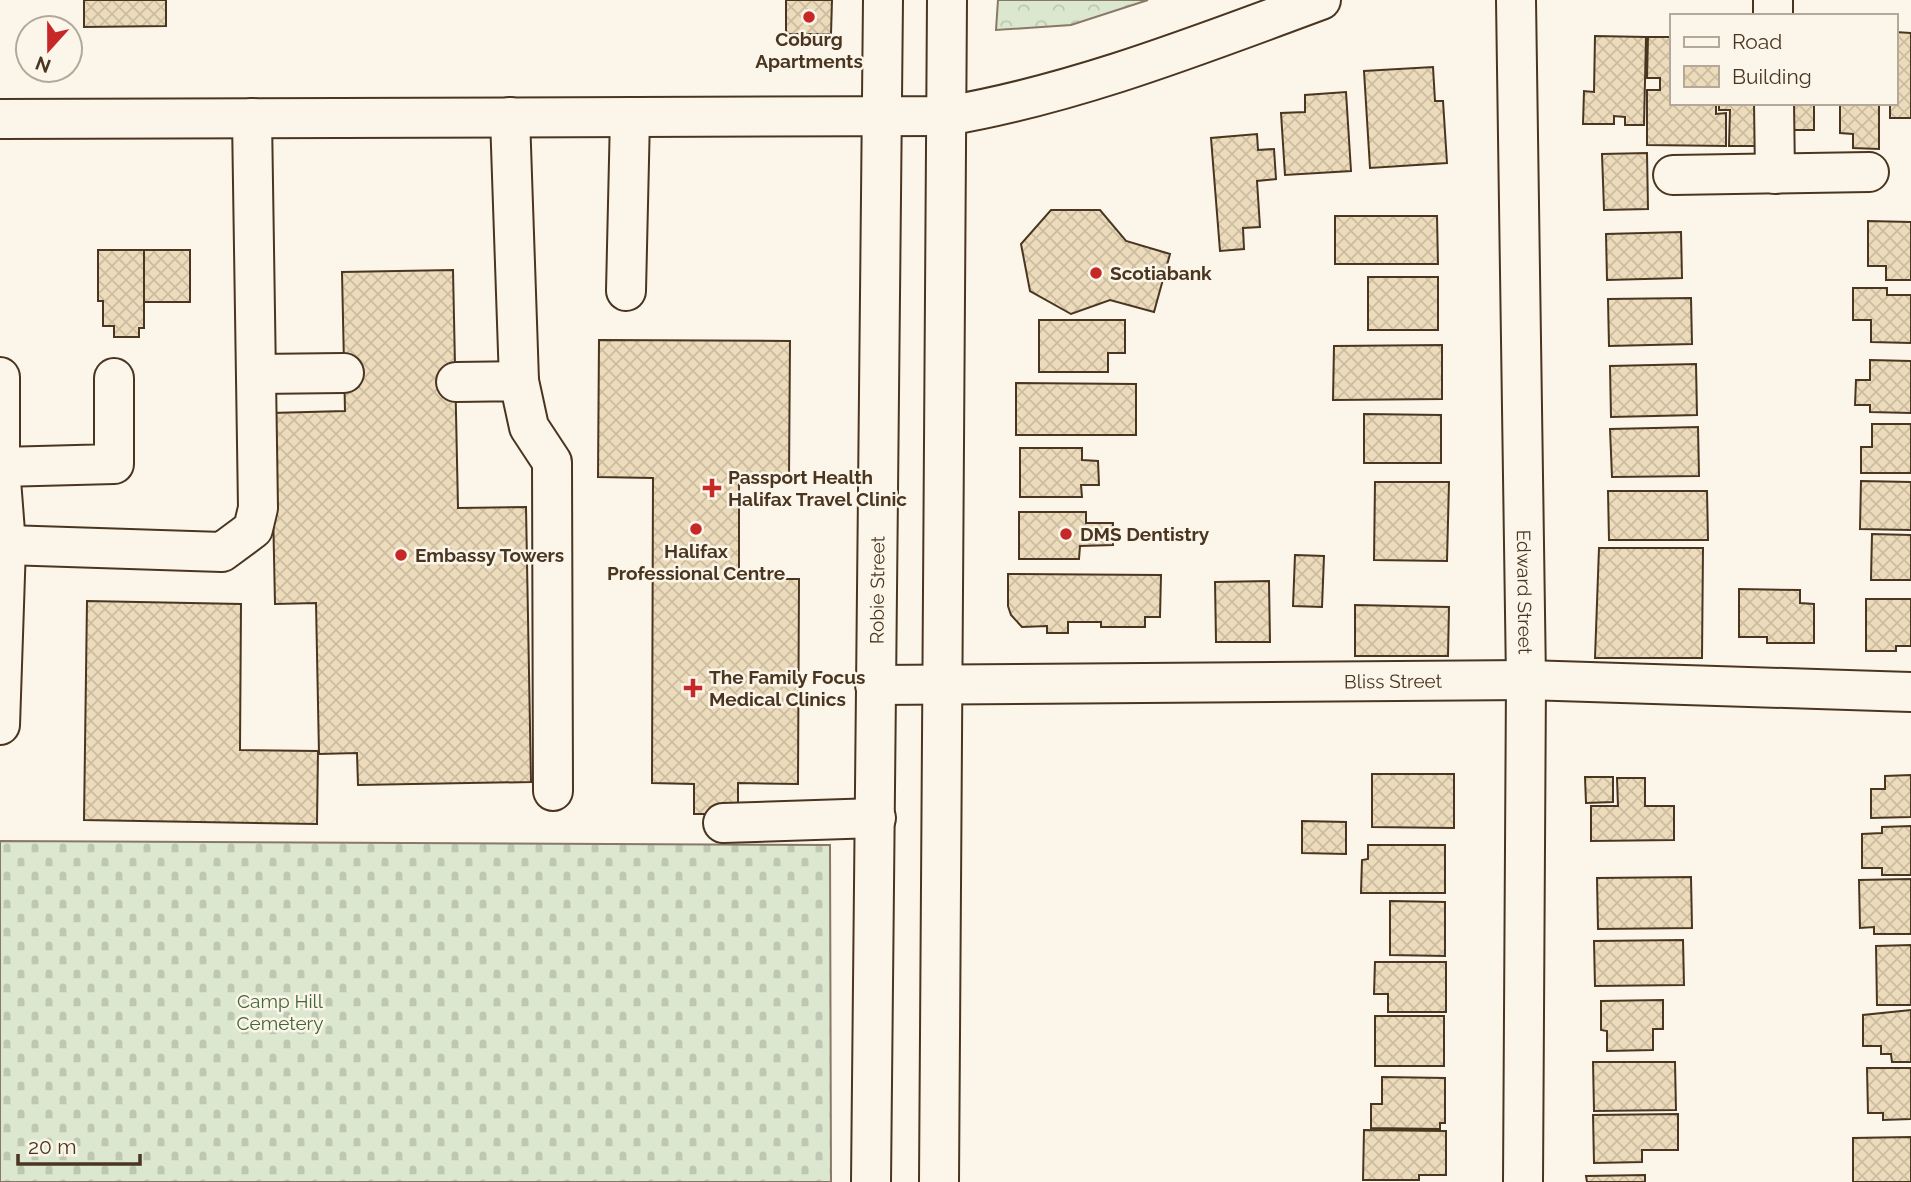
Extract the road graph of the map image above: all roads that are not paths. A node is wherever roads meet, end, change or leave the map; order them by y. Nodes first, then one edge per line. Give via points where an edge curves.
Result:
1 (883, 0) edge
2 (947, 0) edge
3 (1321, 0) edge
4 (1516, 0) edge
5 (1774, 105) edge
6 (884, 116) junction
7 (946, 116) junction
8 (510, 117) junction
9 (630, 117) junction
10 (252, 118) junction
11 (0, 119) edge
12 (1869, 173) dead end
13 (1673, 174) dead end
14 (1775, 174) junction
15 (626, 291) dead end
16 (344, 373) dead end
17 (256, 374) junction
18 (0, 377) edge
19 (114, 379) dead end
20 (519, 381) junction
21 (456, 382) dead end
22 (0, 467) edge
23 (6, 545) junction
24 (1525, 680) junction
25 (875, 685) junction
26 (944, 685) junction
27 (1911, 692) edge
28 (0, 725) edge
29 (553, 791) dead end
30 (876, 818) junction
31 (723, 823) dead end
32 (871, 1182) edge
33 (939, 1182) edge
34 (1523, 1182) edge

1 - 6 street, Robie Street
2 - 7 street
3 - 7 street via 1173,54 1012,104
4 - 24 street, Edward Street
5 - 14 street
6 - 7 street
6 - 9 street
6 - 25 street, Robie Street
7 - 26 street
8 - 9 street
8 - 10 street
8 - 20 street
9 - 15 street
10 - 11 street
10 - 17 street
12 - 14 street
13 - 14 street
16 - 17 street
17 - 23 street via 258,508 253,529 222,551
18 - 22 street
19 - 22 street via 114,464
20 - 21 street
20 - 29 street via 529,428 552,462
22 - 23 street
23 - 28 street
24 - 26 street, Bliss Street
24 - 27 street, Bliss Street
24 - 34 street, Edward Street
25 - 26 street, Bliss Street
25 - 30 street, Robie Street
26 - 33 street
30 - 31 street
30 - 32 street, Robie Street

